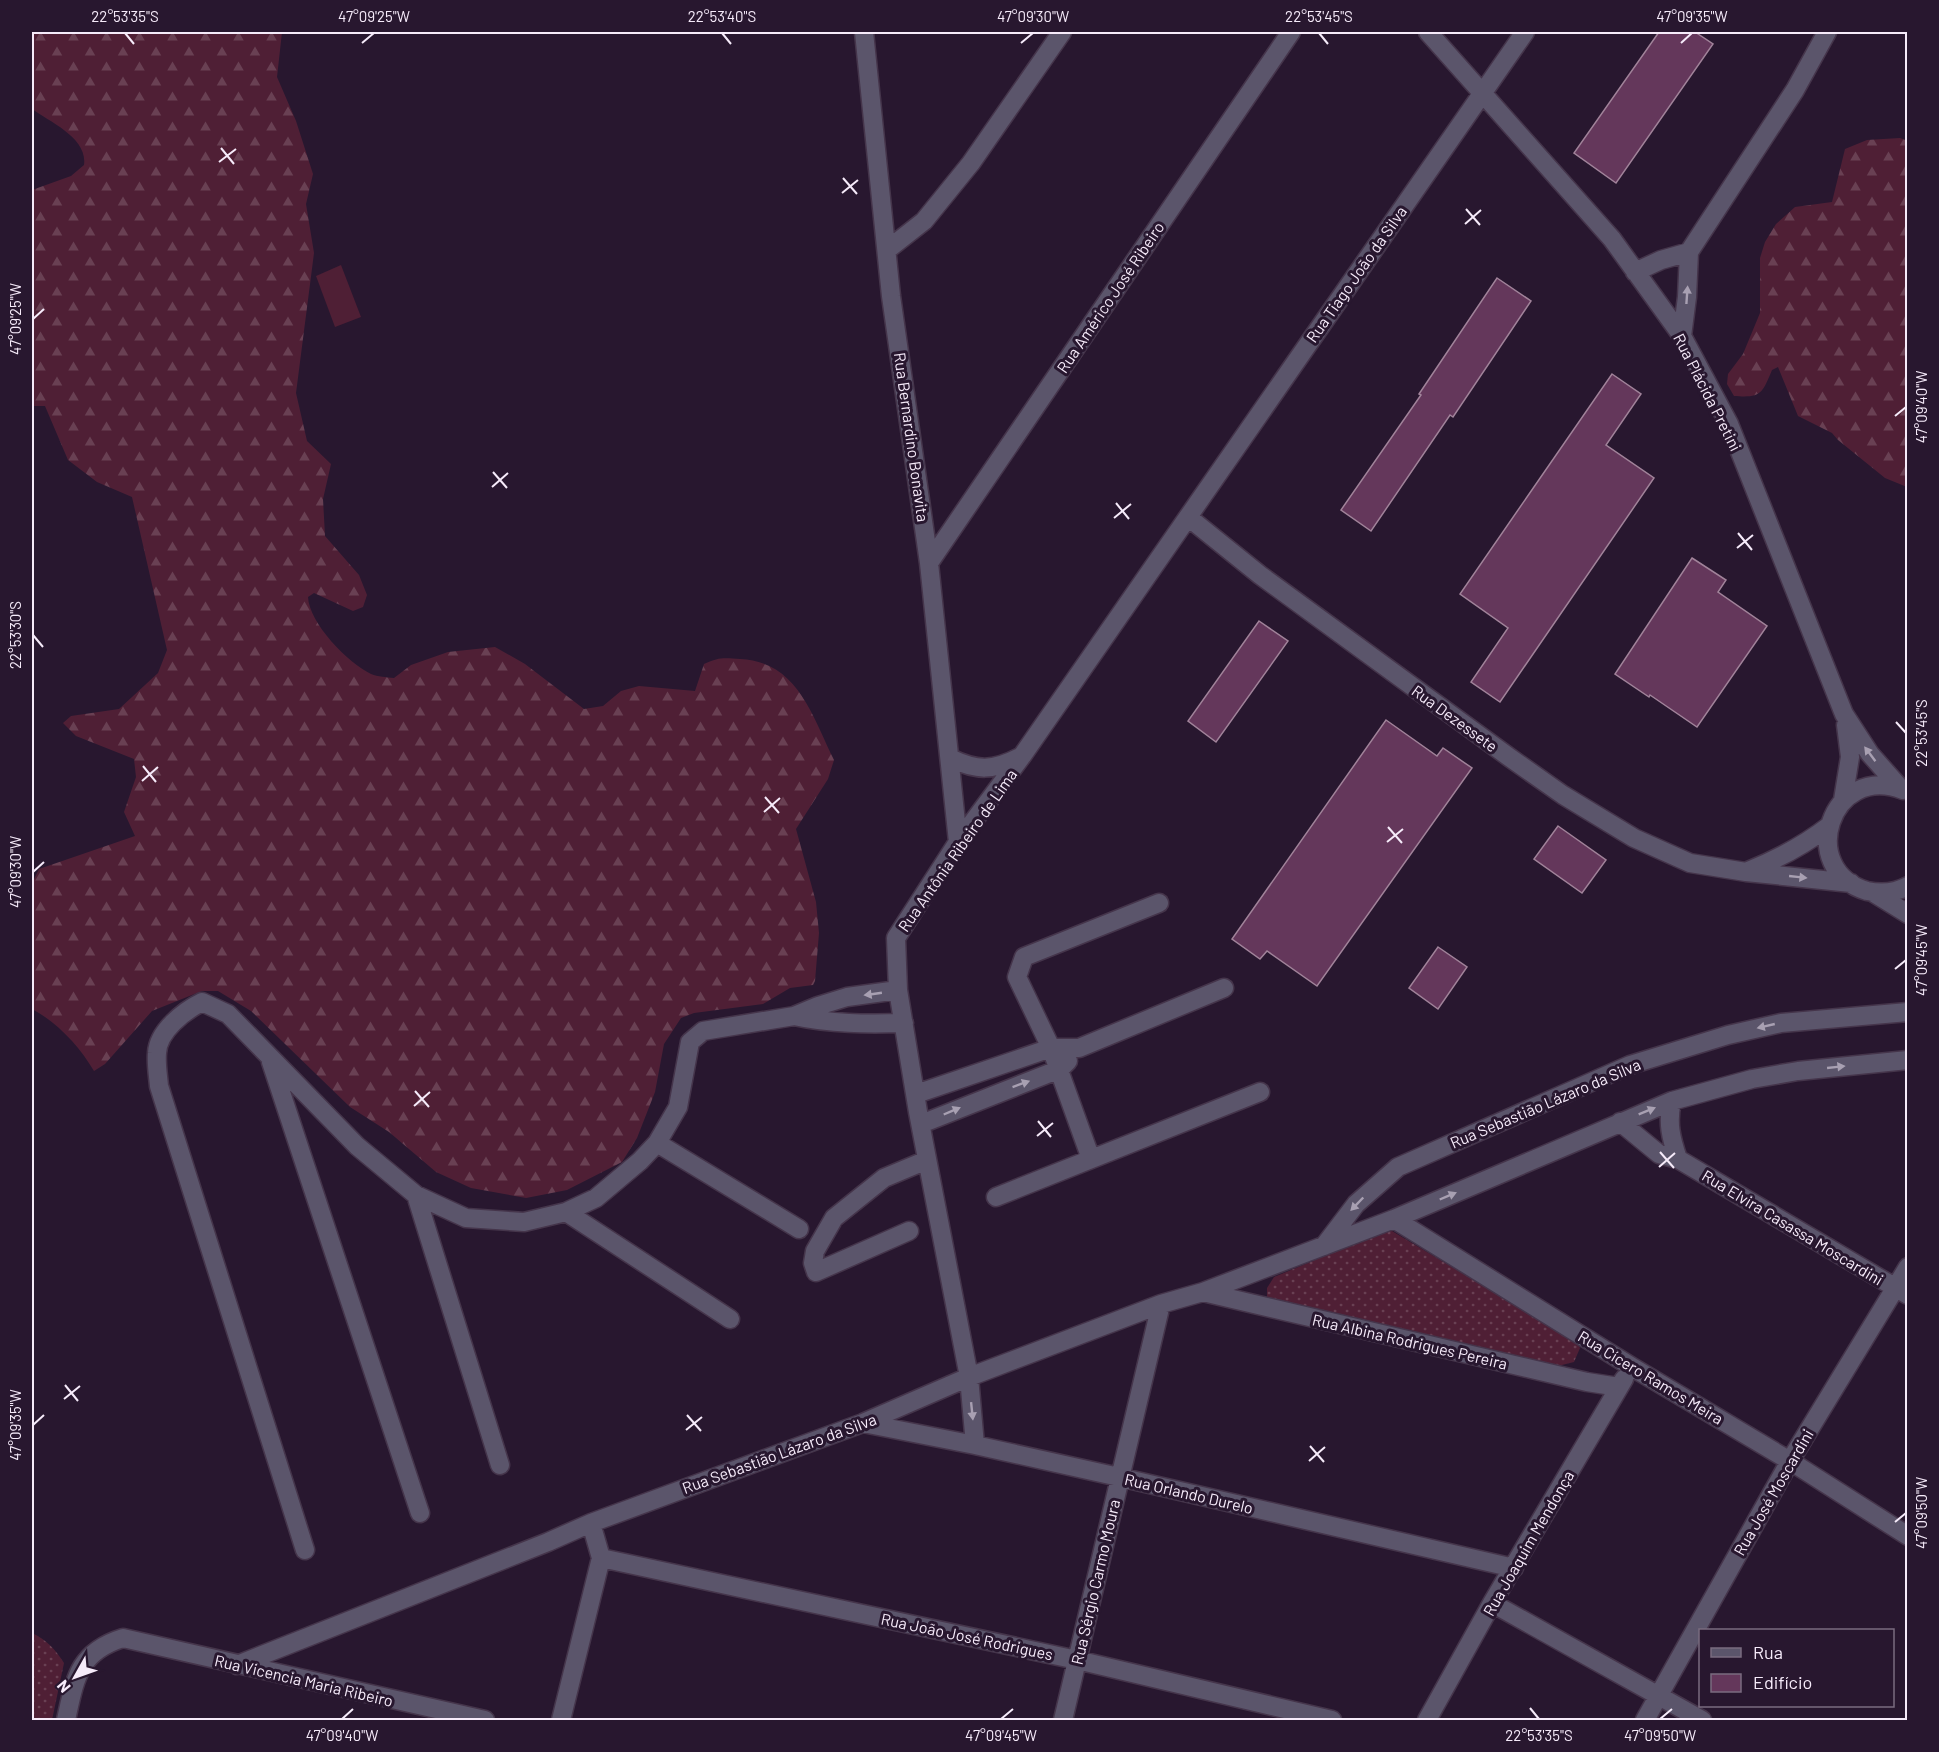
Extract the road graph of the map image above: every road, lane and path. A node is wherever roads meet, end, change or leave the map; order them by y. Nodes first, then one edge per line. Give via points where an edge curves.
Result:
1 (864, 32) edge
2 (1062, 32) edge
3 (1291, 32) edge
4 (1428, 32) edge
5 (1525, 32) edge
6 (1827, 32) edge
7 (1441, 39) edge
8 (1482, 93) junction
9 (887, 250) junction
10 (1689, 252) junction
11 (1635, 272) junction
12 (1682, 336) junction
13 (1188, 517) junction
14 (929, 563) junction
15 (1844, 714) junction
16 (1022, 756) junction
17 (950, 759) junction
18 (1904, 790) edge
19 (1843, 800) junction
20 (1829, 826) junction
21 (958, 843) junction
22 (1746, 872) junction
23 (1851, 883) junction
24 (1908, 886) edge
25 (1872, 892) junction
26 (1159, 903) dead end
27 (1908, 914) edge
28 (1224, 988) dead end
29 (898, 990) junction
30 (1908, 1012) edge
31 (794, 1016) junction
32 (904, 1023) junction
33 (1052, 1048) junction
34 (1079, 1048) junction
35 (269, 1057) junction
36 (1908, 1060) edge
37 (1060, 1069) junction
38 (1260, 1092) dead end
39 (916, 1094) junction
40 (1672, 1101) junction
41 (1620, 1122) junction
42 (921, 1124) junction
43 (657, 1143) junction
44 (1091, 1159) junction
45 (927, 1160) junction
46 (1678, 1160) junction
47 (416, 1195) junction
48 (996, 1197) dead end
49 (566, 1212) junction
50 (1394, 1219) junction
51 (799, 1229) dead end
52 (909, 1231) dead end
53 (1323, 1246) junction
54 (1908, 1267) edge
55 (1902, 1291) edge
56 (1203, 1292) junction
57 (1161, 1304) junction
58 (730, 1318) dead end
59 (1632, 1367) junction
60 (969, 1377) junction
61 (1619, 1387) junction
62 (863, 1423) junction
63 (975, 1445) junction
64 (1790, 1461) junction
65 (500, 1465) dead end
66 (1119, 1477) junction
67 (420, 1513) dead end
68 (591, 1523) junction
69 (1908, 1536) edge
70 (305, 1550) dead end
71 (601, 1558) junction
72 (1514, 1568) junction
73 (1492, 1603) junction
74 (1077, 1660) junction
75 (237, 1665) junction
76 (1658, 1697) junction
77 (66, 1720) edge
78 (485, 1720) edge
79 (561, 1720) edge
80 (1063, 1720) edge
81 (1332, 1720) edge
82 (1427, 1720) edge
83 (1645, 1720) edge
84 (1702, 1720) edge

1 - 9 street, Rua Bernardino Bonavita
2 - 9 street via 971,163 924,221
3 - 14 street, Rua Américo José Ribeiro
4 - 7 street, Rua Plácida Pretini
5 - 8 street, Rua Tiago João da Silva
6 - 10 street via 1795,90
7 - 8 street, Rua Plácida Pretini
8 - 11 street, Rua Plácida Pretini via 1612,240
8 - 13 street, Rua Tiago João da Silva
9 - 14 street, Rua Bernardino Bonavita
10 - 11 street
12 -> 10 street
11 - 12 street, Rua Plácida Pretini
12 - 15 street, Rua Plácida Pretini via 1729,424
13 - 16 street, Rua Antônia Ribeiro de Lima
13 - 22 street, Rua Dezessete via 1260,575 1563,795 1634,838 1690,863
14 - 17 street, Rua Bernardino Bonavita
18 -> 15 street, Rua Plácida Pretini via 1870,754
15 - 19 street, Rua Plácida Pretini via 1850,757
16 - 17 street via 986,769
16 - 21 street, Rua Antônia Ribeiro de Lima
17 - 21 street, Rua Bernardino Bonavita
18 - 19 street via 1871,786
19 - 20 street, Rua Plácida Pretini
20 - 22 street via 1785,856
20 - 23 street via 1831,858
21 - 29 street, Rua Antônia Ribeiro de Lima via 896,938
22 -> 23 street, Rua Dezessete
23 - 25 street
24 - 25 street via 1887,893
25 - 27 street
26 - 33 street via 1024,957 1017,977
28 - 34 street
29 -> 31 street via 847,998
29 - 32 street, Rua Antônia Ribeiro de Lima
30 -> 53 street, Rua Sebastião Lázaro da Silva via 1781,1023 1630,1065 1398,1167 1356,1203
31 - 32 street via 858,1024
31 - 43 street via 703,1031 690,1042 678,1107
32 - 39 street, Rua Antônia Ribeiro de Lima
33 - 34 street
33 - 37 street
33 - 39 street
34 - 37 street
35 - 47 street via 357,1146
35 - 67 street
35 - 70 street via 228,1014 202,1002 187,1009 165,1032 157,1050 159,1086
40 -> 36 street, Rua Sebastião Lázaro da Silva via 1798,1071
42 -> 37 street
37 - 44 street
38 - 44 street
39 - 42 street, Rua Antônia Ribeiro de Lima
41 -> 40 street, Rua Sebastião Lázaro da Silva
40 - 46 street via 1668,1117
41 - 46 street, Rua Elvira Casassa Moscardini via 1659,1154
50 -> 41 street, Rua Sebastião Lázaro da Silva
42 - 45 street, Rua Antônia Ribeiro de Lima
43 - 49 street via 596,1198
43 - 51 street
44 - 48 street
45 - 52 street via 884,1178 834,1218 815,1251 816,1272
45 - 60 street, Rua Antônia Ribeiro de Lima
46 - 55 street, Rua Elvira Casassa Moscardini
47 - 49 street via 465,1218 524,1222
47 - 65 street
49 - 58 street
50 - 53 street, Rua Sebastião Lázaro da Silva
50 - 59 street, Rua Cícero Ramos Meira
53 - 56 street, Rua Sebastião Lázaro da Silva
54 - 55 street, Rua José Moscardini
55 - 64 street, Rua José Moscardini
56 - 57 street, Rua Sebastião Lázaro da Silva
56 - 61 street, Rua Albina Rodrigues Pereira
57 - 60 street, Rua Sebastião Lázaro da Silva
57 - 66 street, Rua Sérgio Carmo Moura
59 - 61 street, Rua Joaquim Mendonça
59 - 64 street, Rua Cícero Ramos Meira
60 - 62 street, Rua Sebastião Lázaro da Silva
60 -> 63 street, Rua Antônia Ribeiro de Lima
61 - 72 street, Rua Joaquim Mendonça
62 - 63 street, Rua Orlando Durelo
62 - 68 street, Rua Sebastião Lázaro da Silva
63 - 66 street, Rua Orlando Durelo
64 - 69 street, Rua Cícero Ramos Meira
64 - 76 street, Rua José Moscardini
66 - 72 street, Rua Orlando Durelo
66 - 74 street, Rua Sérgio Carmo Moura
68 - 71 street
68 - 75 street, Rua Sebastião Lázaro da Silva
71 - 74 street, Rua João José Rodrigues
71 - 79 street
72 - 73 street, Rua Joaquim Mendonça
73 - 76 street
73 - 82 street, Rua Joaquim Mendonça
74 - 80 street, Rua Sérgio Carmo Moura
74 - 81 street, Rua João José Rodrigues
75 - 77 street, Rua Vicencia Maria Ribeiro via 123,1638 91,1654 76,1677
75 - 78 street, Rua Vicencia Maria Ribeiro
76 - 83 street, Rua José Moscardini
76 - 84 street

